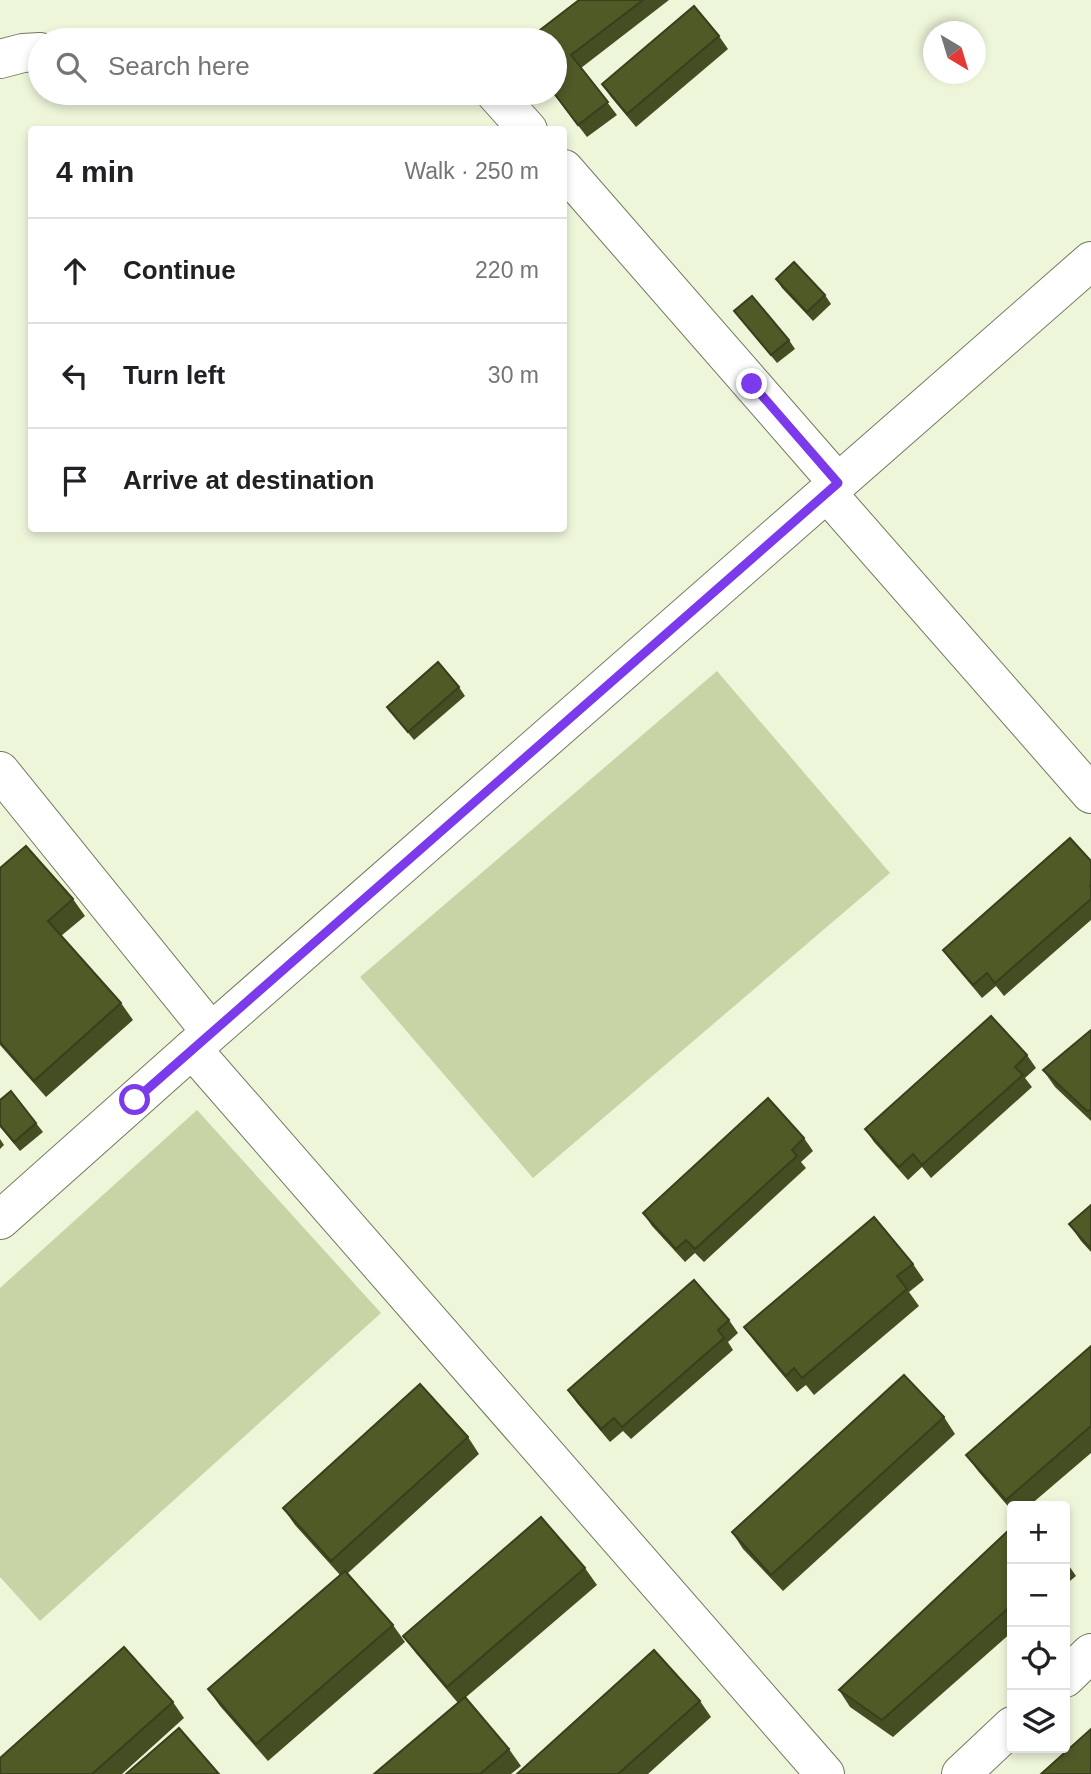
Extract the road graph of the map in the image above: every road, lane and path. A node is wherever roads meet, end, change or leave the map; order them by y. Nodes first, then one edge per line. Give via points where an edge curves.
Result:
1 (28, 53) edge
2 (0, 60) edge
3 (506, 105) edge
4 (524, 126) edge
5 (567, 173) edge
6 (1091, 261) edge
7 (832, 488) junction
8 (0, 771) edge
9 (1091, 794) edge
10 (202, 1041) junction
11 (0, 1220) edge
12 (1091, 1653) edge
13 (1070, 1673) edge
14 (1007, 1731) edge
15 (825, 1774) edge
16 (961, 1774) edge

1 - 2 street
3 - 4 street
5 - 7 street
6 - 7 street
7 - 9 street
7 - 10 street
8 - 10 street
10 - 11 street
10 - 15 street
12 - 13 street
14 - 16 street

